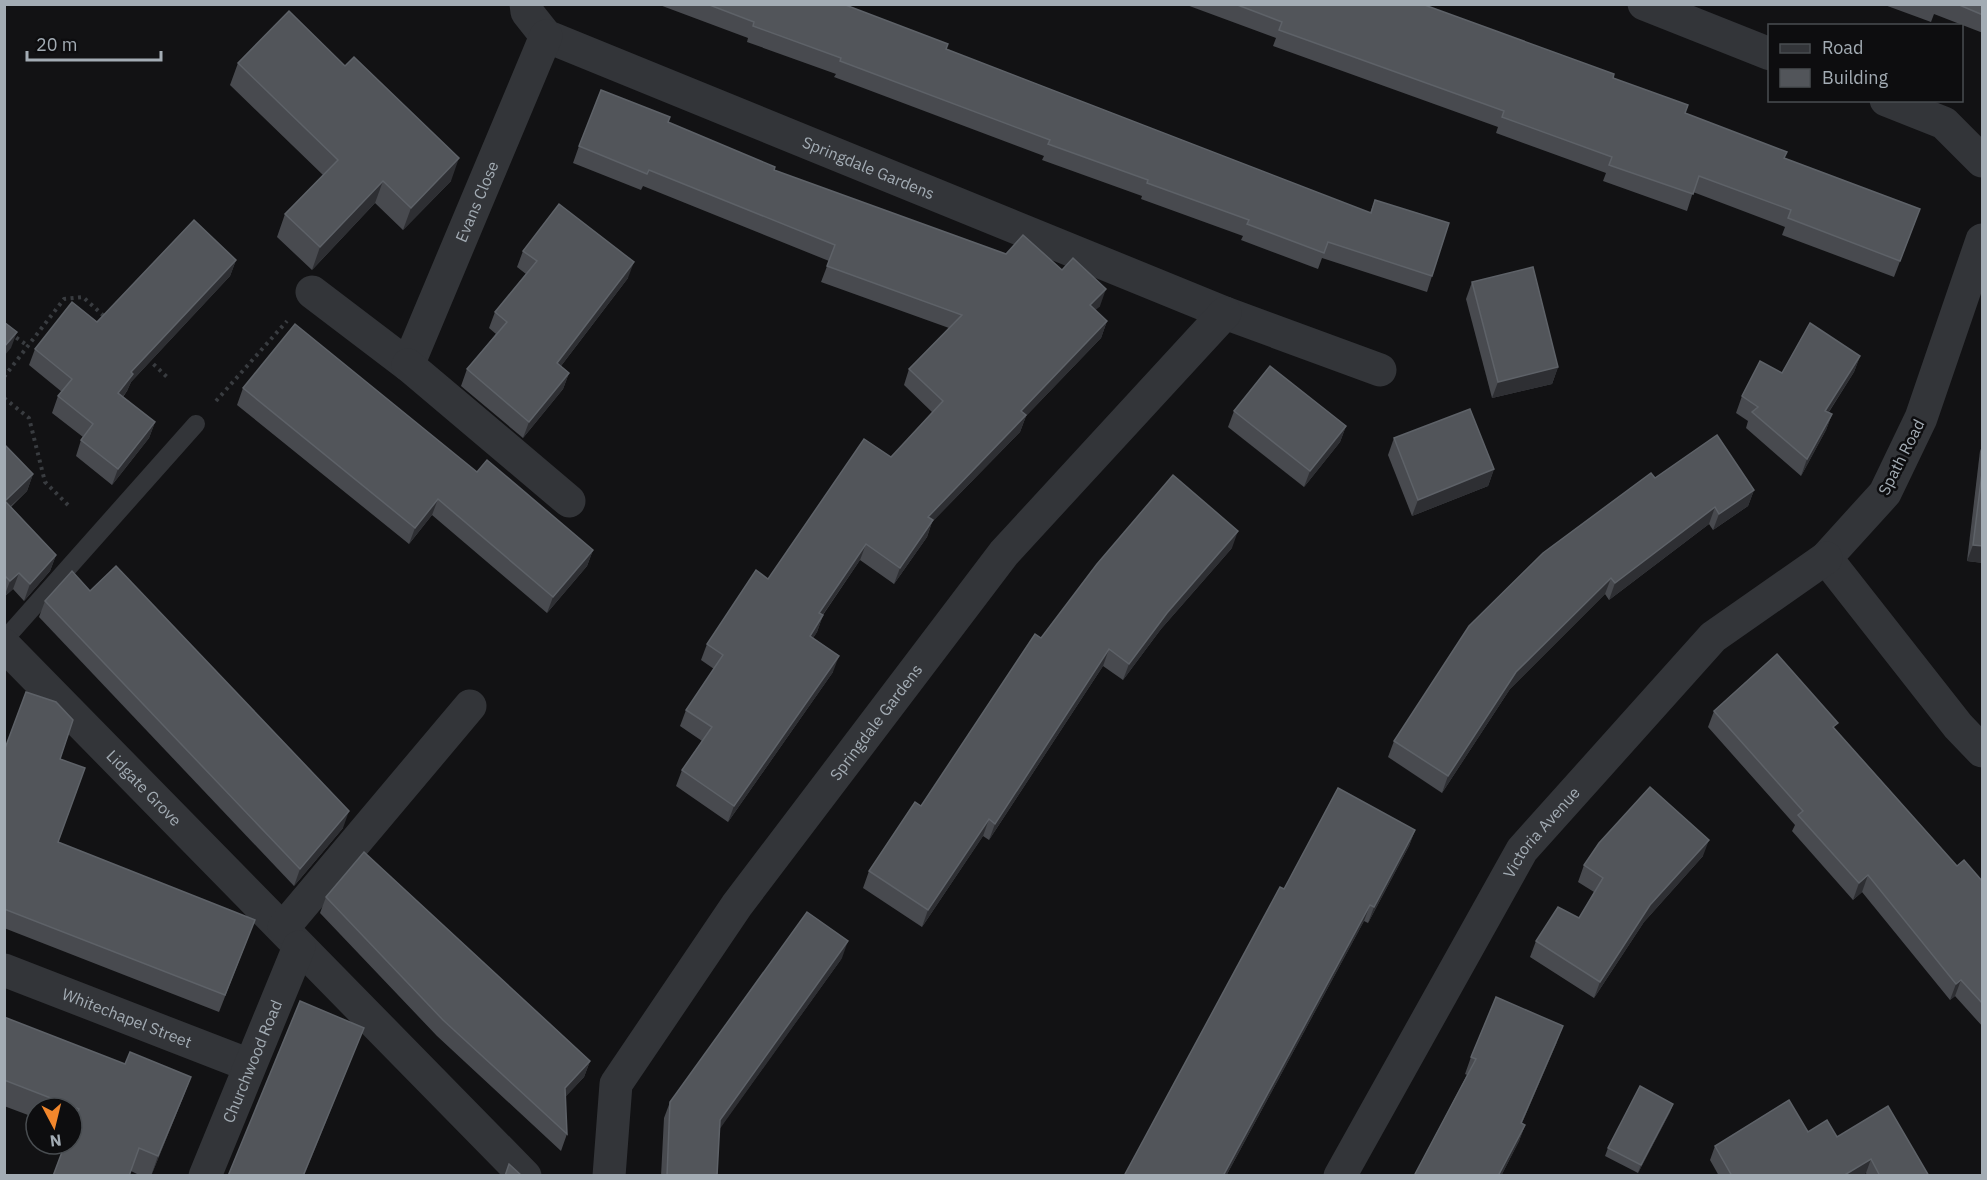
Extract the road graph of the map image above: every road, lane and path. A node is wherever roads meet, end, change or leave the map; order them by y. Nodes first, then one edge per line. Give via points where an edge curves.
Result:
1 (526, 4) edge
2 (1644, 4) edge
3 (546, 36) junction
4 (1768, 53) edge
5 (1891, 102) edge
6 (1983, 161) edge
7 (1983, 240) edge
8 (312, 292) joint
9 (1225, 313) junction
10 (108, 321) edge
11 (4, 329) edge
12 (28, 346) junction
13 (142, 353) edge
14 (408, 365) junction
15 (1380, 370) dead end
16 (4, 377) edge
17 (167, 377) dead end
18 (4, 398) edge
19 (196, 424) joint
20 (569, 501) dead end
21 (71, 508) dead end
22 (1826, 558) junction
23 (4, 640) edge
24 (4, 645) edge
25 (470, 706) dead end
26 (1983, 751) edge
27 (291, 937) junction
28 (4, 970) edge
29 (249, 1065) junction
30 (205, 1176) edge
31 (525, 1176) edge
32 (609, 1176) edge
33 (1340, 1176) edge

1 - 3 street, Springdale Gardens via 527,12
2 - 4 street
3 - 9 street, Springdale Gardens
3 - 14 street, Evans Close
5 - 6 street via 1944,123
7 - 22 street, Spath Road via 1921,418 1890,483
8 - 14 street
8 - 19 path
9 - 15 street, Springdale Gardens
9 - 32 street, Springdale Gardens via 1004,553 737,905 616,1084
10 - 12 path via 83,297 64,299
11 - 12 path
12 - 16 path
13 - 17 path
14 - 20 street
18 - 21 path via 29,418 45,482
19 - 23 lane
22 - 26 street via 1958,726
22 - 33 street, Victoria Avenue via 1713,637 1522,850
24 - 27 street, Lidgate Grove
25 - 27 street
27 - 29 street, Churchwood Road
27 - 31 street, Lidgate Grove
28 - 29 street, Whitechapel Street
29 - 30 street, Churchwood Road

